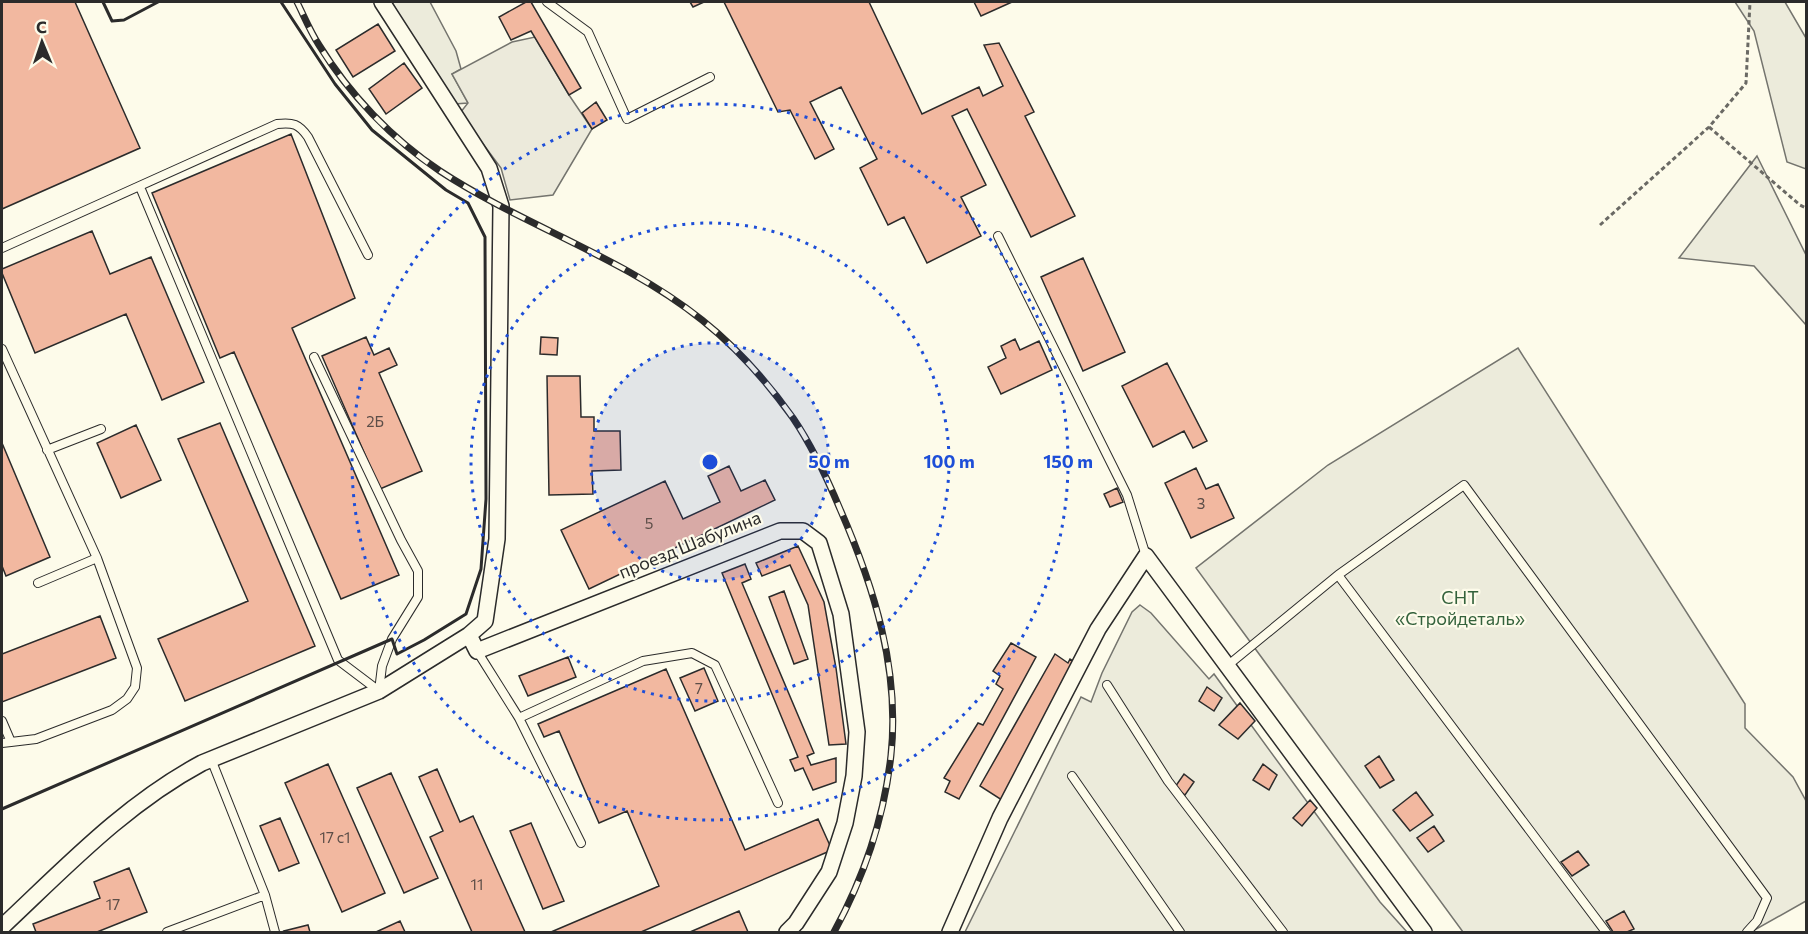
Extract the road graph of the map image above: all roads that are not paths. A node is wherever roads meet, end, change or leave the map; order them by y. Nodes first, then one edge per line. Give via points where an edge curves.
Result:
1 (382, 2) edge
2 (547, 2) edge
3 (710, 77) dead end
4 (140, 187) junction
5 (998, 236) dead end
6 (2, 248) edge
7 (368, 255) dead end
8 (2, 349) edge
9 (314, 357) dead end
10 (101, 429) dead end
11 (47, 450) junction
12 (1146, 556) junction
13 (97, 558) junction
14 (1338, 575) junction
15 (38, 583) dead end
16 (469, 635) junction
17 (477, 651) junction
18 (1227, 666) junction
19 (1107, 685) dead end
20 (379, 691) junction
21 (519, 718) junction
22 (2, 721) edge
23 (11, 742) junction
24 (2, 743) edge
25 (211, 759) junction
26 (1072, 776) dead end
27 (778, 803) dead end
28 (581, 843) dead end
29 (265, 895) junction
30 (2, 927) edge
31 (168, 933) edge
32 (275, 933) edge
33 (787, 933) edge
34 (950, 933) edge
35 (1180, 933) edge
36 (1283, 933) edge
37 (1424, 933) edge
38 (1606, 933) edge
39 (1747, 933) edge

1 - 16 street via 489,168 501,206 497,539 485,621
2 - 3 lane via 588,32 627,119
4 - 6 lane
4 - 7 lane via 277,124 291,122 301,126 308,137
4 - 20 lane via 338,660
5 - 12 lane via 1128,495
8 - 11 lane
9 - 20 lane via 418,571 418,597 392,639 382,666
10 - 11 lane
11 - 13 lane
12 - 18 street
12 - 34 street via 1093,639 1000,818
13 - 15 lane
13 - 23 lane via 136,668 135,687 112,710 36,739
14 - 18 lane
14 - 38 lane
14 - 39 lane via 1464,484 1767,898
16 - 17 street
16 - 20 street
17 - 21 lane
17 - 33 street, проезд Шабулина via 780,531 803,531 819,543 842,614 857,732 854,776 845,823 829,872
18 - 37 street
19 - 36 lane via 1168,781
20 - 25 street
21 - 27 lane via 643,661 692,653 715,665
21 - 28 lane
22 - 23 lane
23 - 24 lane
25 - 29 lane
25 - 30 street via 174,778 122,816
26 - 35 lane
29 - 31 lane
29 - 32 lane

